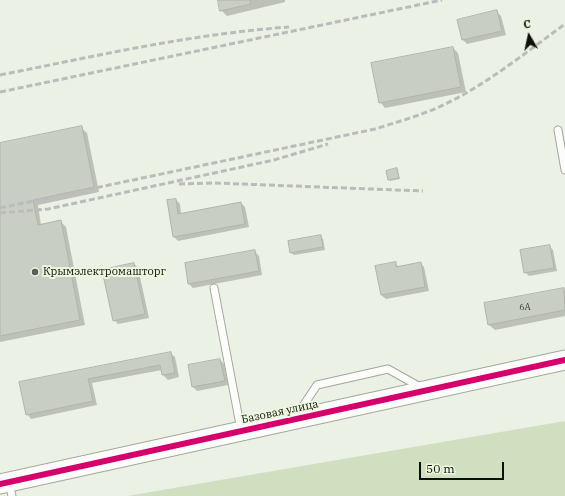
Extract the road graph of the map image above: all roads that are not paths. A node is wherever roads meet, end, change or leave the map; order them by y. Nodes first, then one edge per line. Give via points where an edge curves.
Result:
1 (558, 130) dead end
2 (565, 170) edge
3 (214, 288) dead end
4 (565, 360) edge
5 (426, 390) junction
6 (295, 419) junction
7 (241, 431) junction
8 (7, 488) edge

1 - 2 lane
3 - 7 lane
4 - 5 street, Базовая улица
5 - 6 street, Базовая улица
5 - 6 lane via 388,369 317,385
6 - 7 street, Базовая улица
7 - 8 street, Базовая улица

